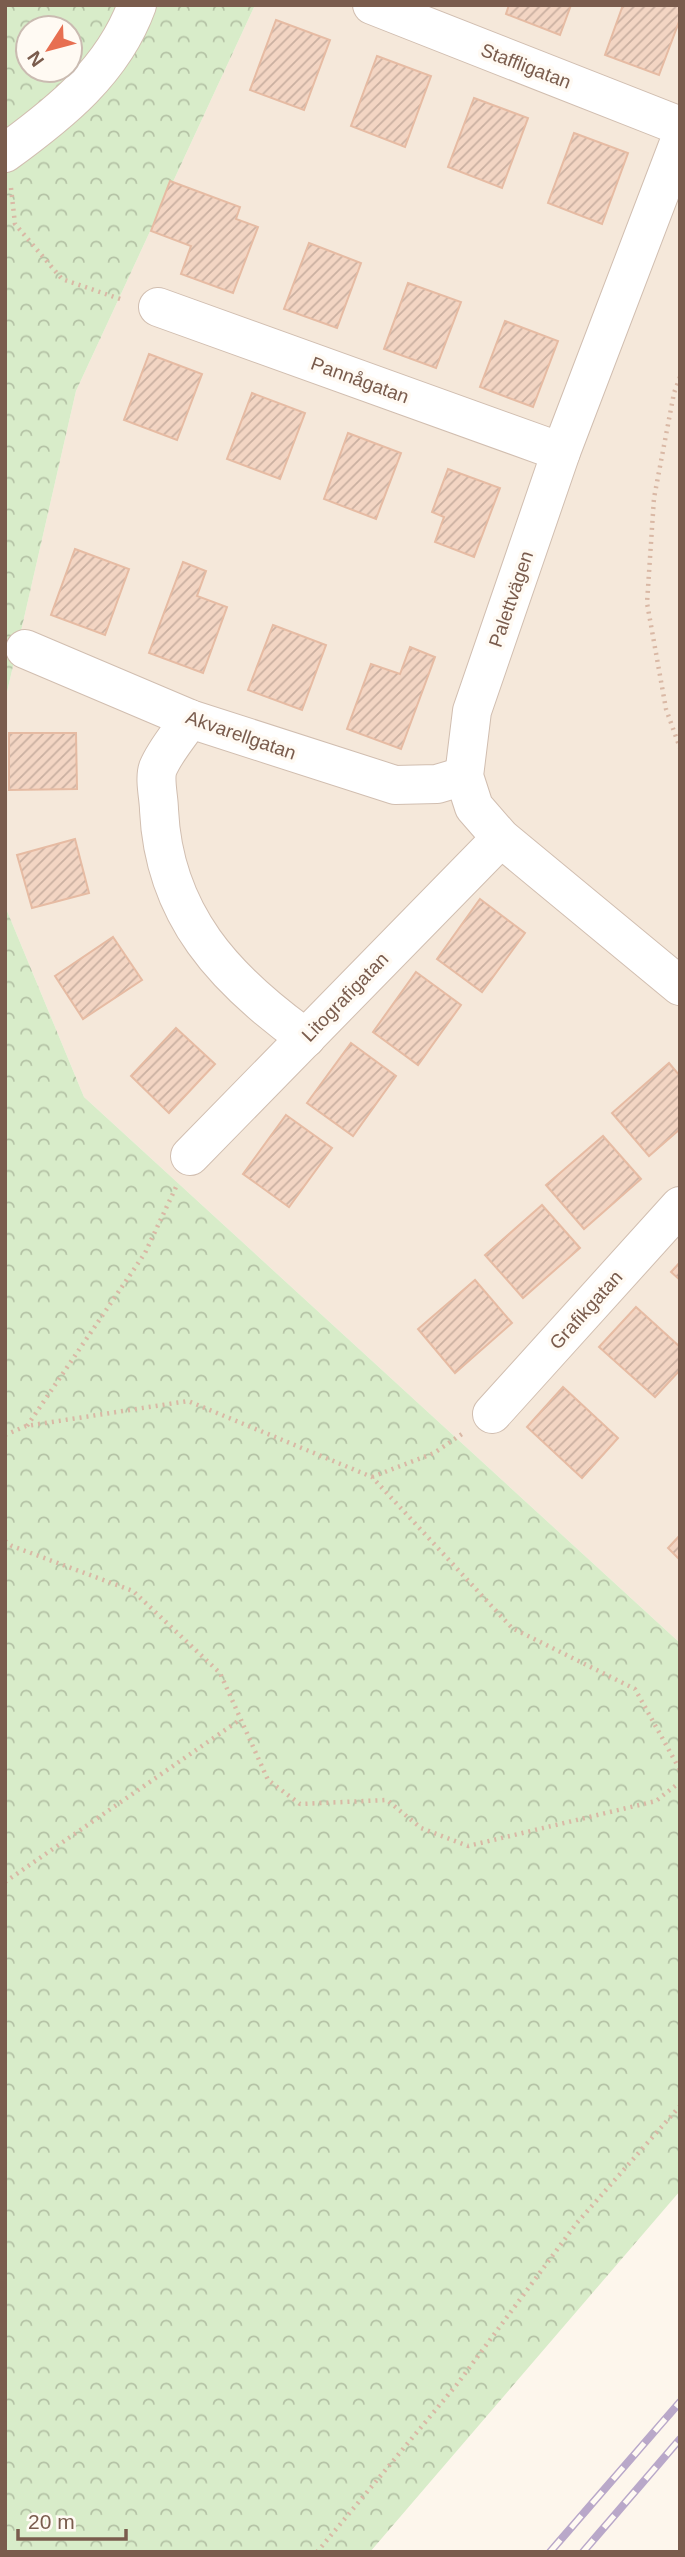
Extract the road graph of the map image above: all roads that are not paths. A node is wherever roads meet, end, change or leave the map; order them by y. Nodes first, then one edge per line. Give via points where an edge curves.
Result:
1 (137, 5) edge
2 (372, 5) edge
3 (680, 126) edge
4 (680, 139) edge
5 (6, 153) edge
6 (158, 307) road end
7 (561, 452) junction
8 (25, 649) dead end
9 (190, 719) junction
10 (464, 776) junction
11 (500, 838) junction
12 (680, 986) edge
13 (306, 1038) junction
14 (190, 1156) road end
15 (680, 1206) edge
16 (492, 1415) road end

1 - 5 street via 123,36 90,84
2 - 3 street, Staffligatan
4 - 7 street, Palettvägen
6 - 7 street, Pannågatan
7 - 10 street, Palettvägen via 472,711
8 - 9 street, Akvarellgatan
9 - 10 street, Akvarellgatan via 396,785 437,784
9 - 13 street via 158,769 160,834 181,907 229,975 265,1009
10 - 11 street, Palettvägen via 474,807
11 - 12 street, Palettvägen
11 - 13 street, Litografigatan
13 - 14 street, Litografigatan
15 - 16 street, Grafikgatan

